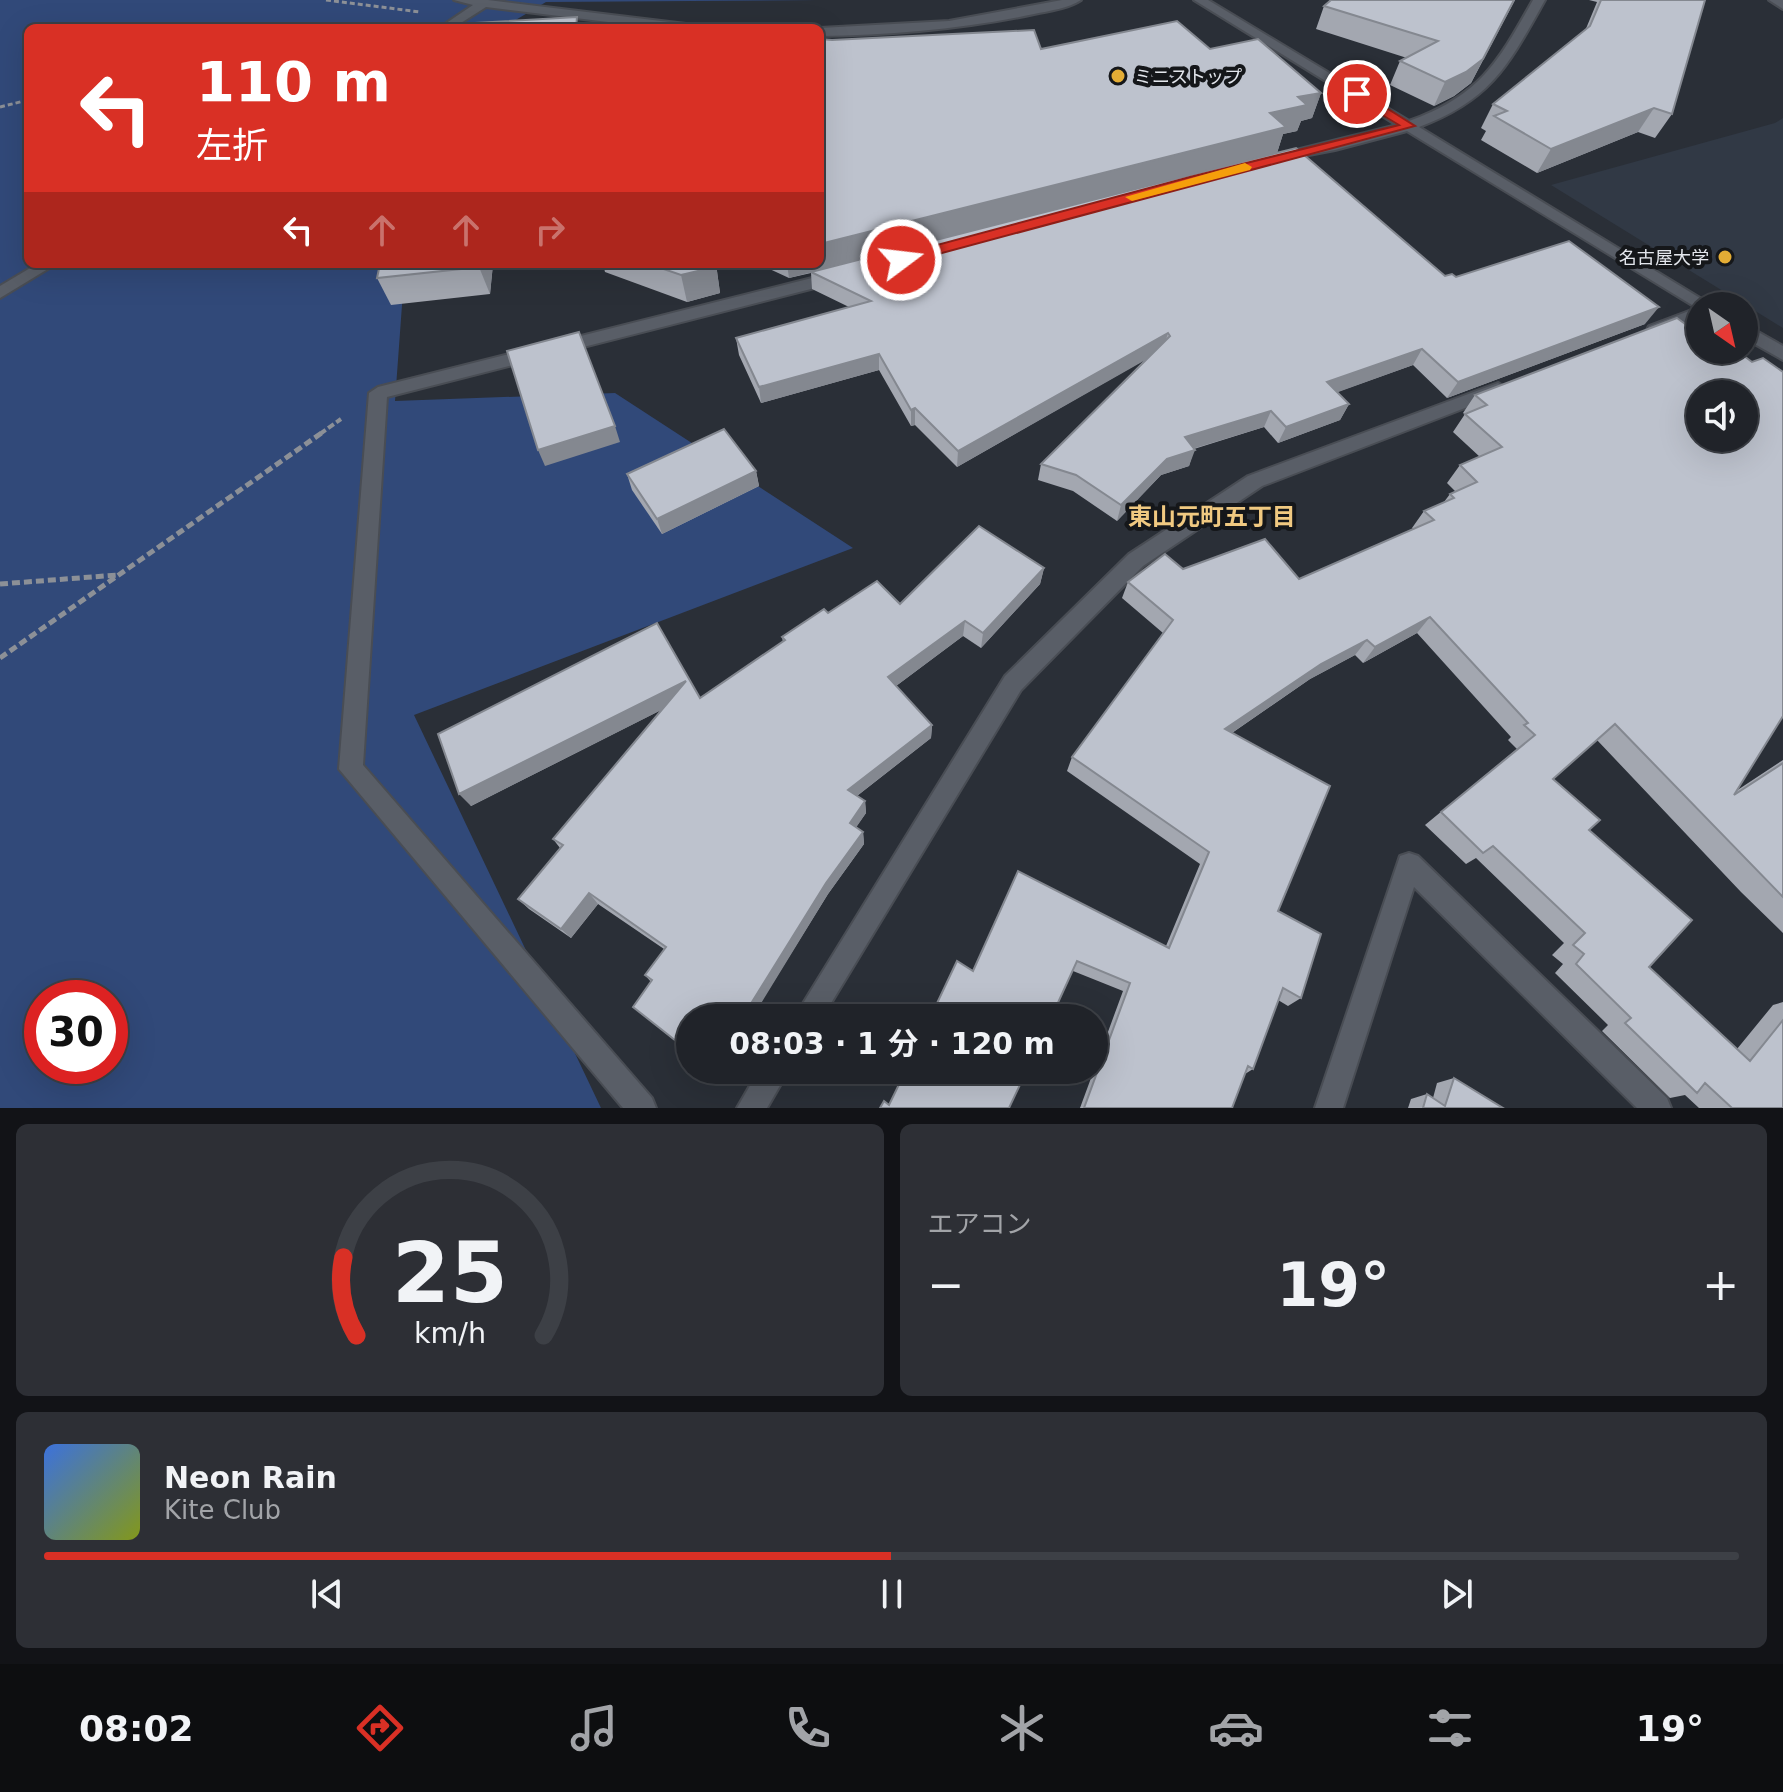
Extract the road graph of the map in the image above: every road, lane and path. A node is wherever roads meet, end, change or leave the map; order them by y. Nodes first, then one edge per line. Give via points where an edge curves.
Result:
1 (326, 0) edge
2 (460, 0) edge
3 (1075, 0) edge
4 (1200, 0) edge
5 (1539, 0) edge
6 (1775, 0) edge
7 (484, 3) junction
8 (1783, 5) edge
9 (459, 19) junction
10 (451, 24) edge
11 (654, 24) edge
12 (824, 32) edge
13 (24, 101) edge
14 (0, 107) edge
15 (1409, 126) junction
16 (1256, 164) edge
17 (41, 268) edge
18 (857, 271) edge
19 (0, 293) edge
20 (1686, 294) edge
21 (1686, 318) edge
22 (1641, 335) edge
23 (1758, 339) edge
24 (1783, 354) edge
25 (1522, 380) edge
26 (378, 393) junction
27 (119, 574) junction
28 (0, 584) edge
29 (0, 658) edge
30 (816, 1004) edge
31 (766, 1084) edge
32 (642, 1108) edge
33 (751, 1108) edge
34 (1329, 1108) edge
35 (1657, 1108) edge

1 - 9 path
2 - 7 street
3 - 12 street via 959,24
4 - 15 street
5 - 15 street via 1500,69 1461,102
6 - 8 street
7 - 9 street
7 - 11 street
9 - 10 street
13 - 14 path
15 - 16 street
15 - 20 street
17 - 19 street
18 - 26 street
21 - 22 street
23 - 24 street
25 - 30 street via 1255,481 1136,560 1013,683
26 - 27 path
26 - 32 street via 351,769
27 - 28 path
27 - 29 path
31 - 33 street
34 - 35 street via 1409,865

